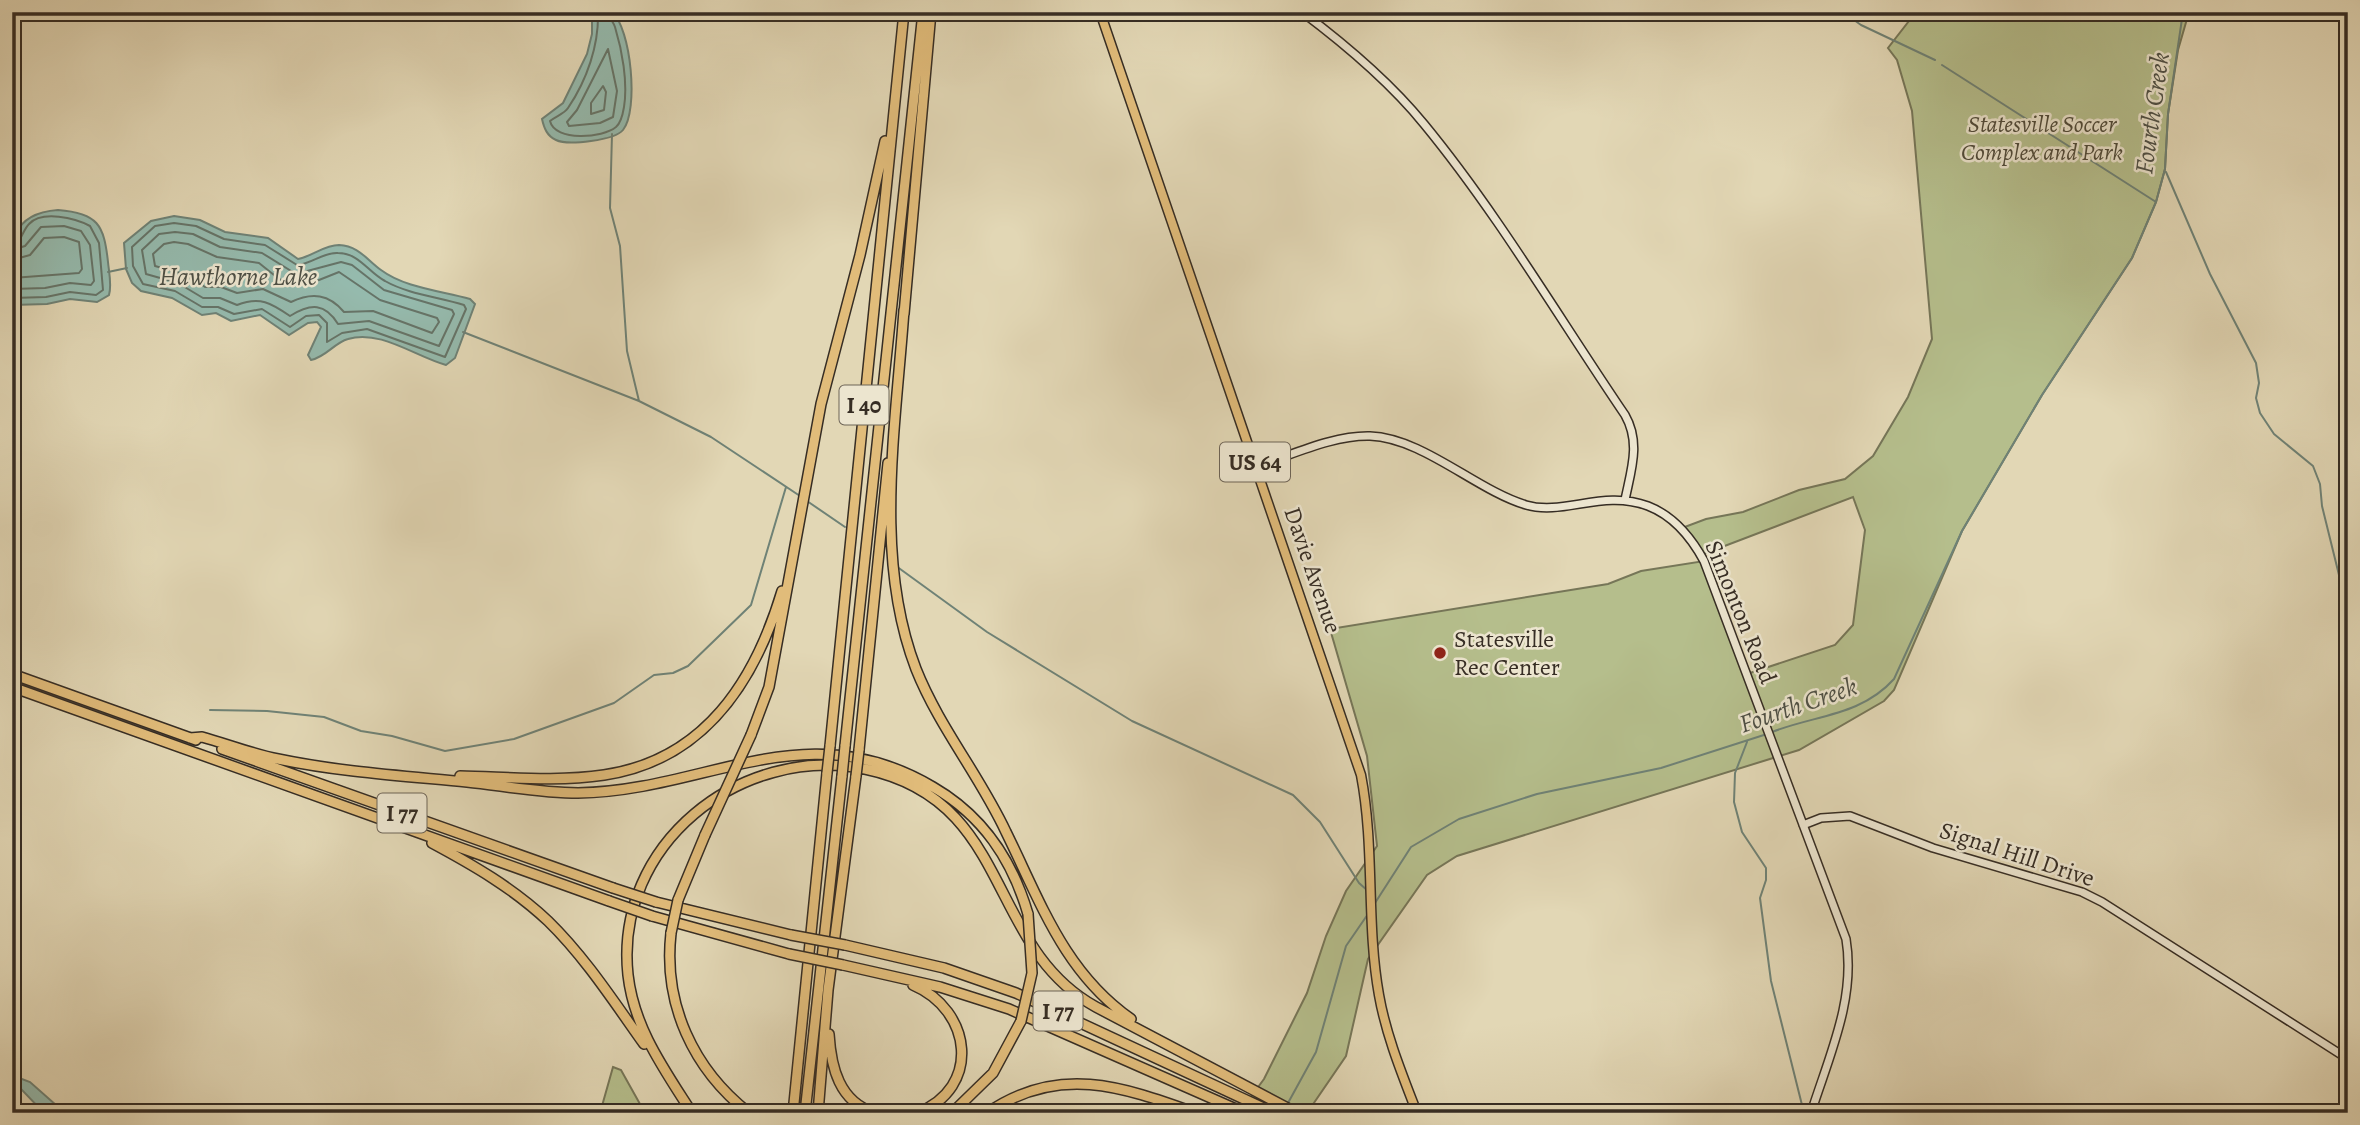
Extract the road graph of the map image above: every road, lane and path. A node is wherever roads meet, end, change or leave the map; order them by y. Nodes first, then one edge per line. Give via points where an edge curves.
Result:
1 (904, 12) edge
2 (923, 12) edge
3 (931, 12) edge
4 (1100, 12) edge
5 (1302, 12) edge
6 (898, 64) junction
7 (904, 310) junction
8 (1257, 466) junction
9 (1625, 500) junction
10 (793, 552) junction
11 (12, 674) edge
12 (12, 687) edge
13 (190, 738) junction
14 (393, 774) junction
15 (1803, 825) junction
16 (405, 828) junction
17 (893, 976) junction
18 (828, 990) junction
19 (800, 1037) junction
20 (1171, 1044) junction
21 (2348, 1059) edge
22 (680, 1095) junction
23 (692, 1113) edge
24 (750, 1113) edge
25 (786, 1113) edge
26 (793, 1113) edge
27 (805, 1113) edge
28 (818, 1113) edge
29 (876, 1113) edge
30 (917, 1113) edge
31 (952, 1113) edge
32 (987, 1113) edge
33 (1196, 1113) edge
34 (1245, 1113) edge
35 (1274, 1113) edge
36 (1297, 1113) edge
37 (1417, 1113) edge
38 (1811, 1113) edge

1 - 6 highway, I 40
2 - 27 highway, I 40, bridge
3 - 7 highway
4 - 8 main road, Davie Avenue / US 64
5 - 9 street via 1361,60 1424,124 1625,415 1635,442
6 - 10 highway via 881,166 833,351
6 - 19 highway, I 40, bridge
7 - 18 highway, bridge via 859,750
7 - 20 highway via 893,462 893,544 911,655 1070,959 1101,996
8 - 9 street, Simonton Road via 1335,441 1371,436 1406,446 1526,505
8 - 37 main road, Davie Avenue / US 64 via 1361,775 1379,995
9 - 15 street, Simonton Road via 1667,516 1696,545
10 - 14 highway via 764,645 749,674 714,719 654,761 582,778
10 - 24 highway, bridge via 769,687 678,900 671,933 672,991 686,1035 721,1089
11 - 13 highway, I 77
12 - 16 highway, I 77
13 - 14 highway via 202,737 293,762
13 - 35 highway, I 77, bridge via 656,902 944,968 1016,993
14 - 31 highway, bridge via 575,793 637,788 797,753 864,758 913,775 975,817 1010,864 1028,914 1031,973 1021,1021 993,1073
15 - 21 street, Signal Hill Drive via 1850,816 1933,848 2082,892
15 - 38 street, Simonton Road via 1846,939 1848,976 1845,1005
16 - 17 highway, I 77, bridge via 652,915 789,954
16 - 22 highway via 490,875 547,920 589,967
17 - 30 highway via 939,1000 953,1016 962,1039 954,1084 937,1103
17 - 34 highway, I 77 via 1009,1009
18 - 28 highway
18 - 29 highway via 831,1065 852,1100
19 - 25 highway
19 - 26 highway, I 40
20 - 22 highway via 1089,1003 1058,979 1027,940 983,851 940,804 875,772 839,765 799,765 752,778 709,801 668,840 637,892 627,943 630,987 646,1038
20 - 36 highway
22 - 23 highway
32 - 33 highway via 1024,1092 1059,1083 1118,1087

